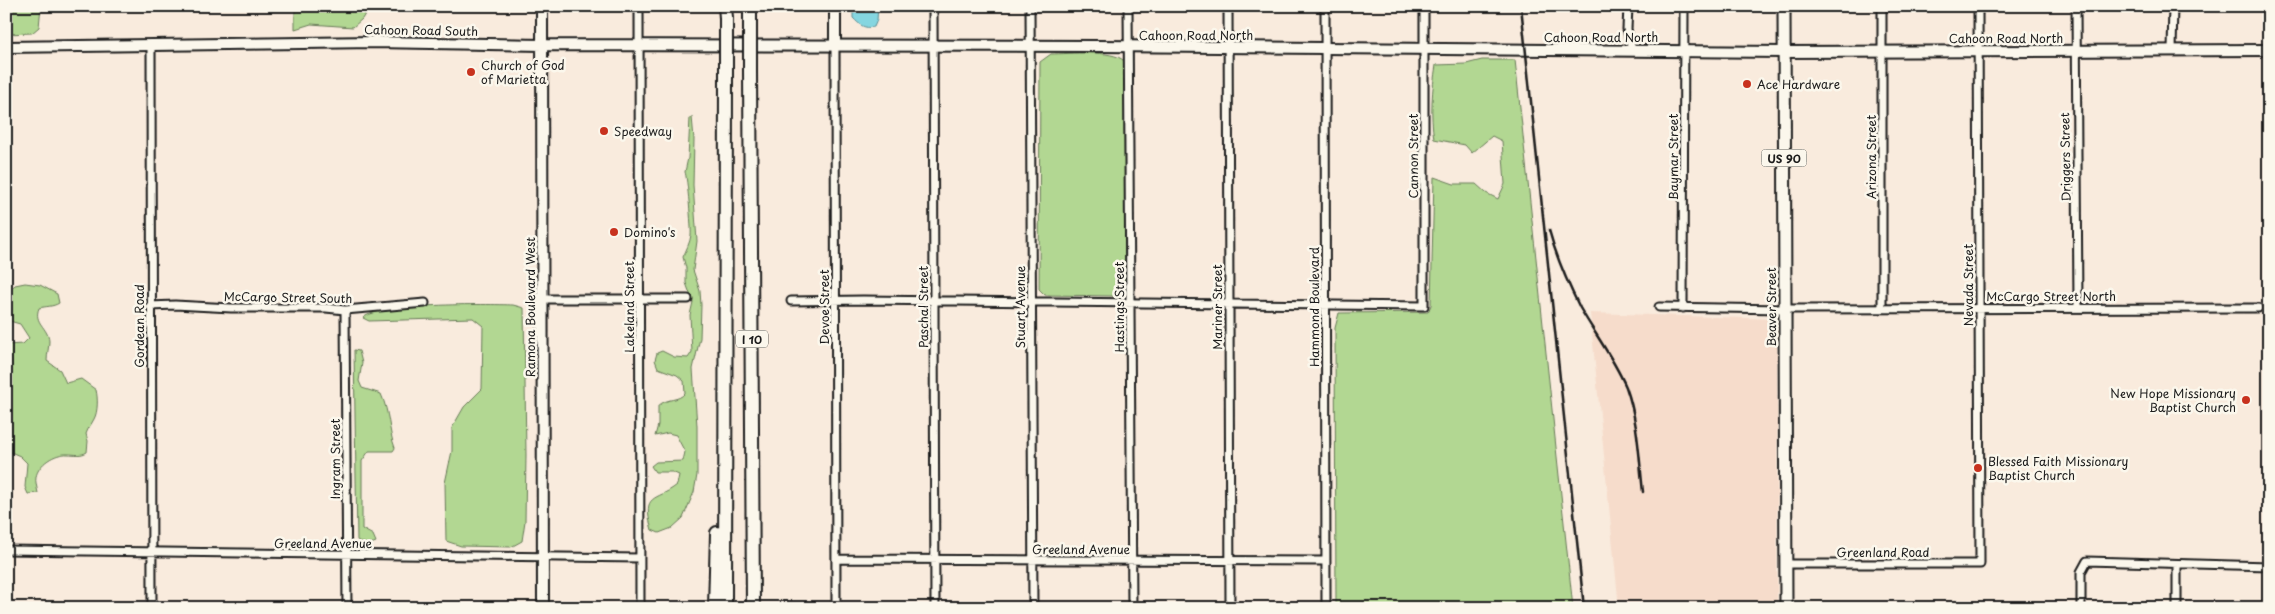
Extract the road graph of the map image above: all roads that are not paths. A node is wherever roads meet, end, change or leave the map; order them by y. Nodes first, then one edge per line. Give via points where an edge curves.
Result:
1 (542, 6) edge
2 (639, 6) edge
3 (835, 6) edge
4 (933, 6) edge
5 (1030, 6) edge
6 (1128, 6) edge
7 (1228, 6) edge
8 (1325, 6) edge
9 (1424, 6) edge
10 (1628, 6) edge
11 (1684, 6) edge
12 (1784, 6) edge
13 (1882, 6) edge
14 (1978, 6) edge
15 (2076, 6) edge
16 (2172, 6) edge
17 (726, 12) edge
18 (750, 12) edge
19 (151, 45) junction
20 (542, 45) junction
21 (639, 45) junction
22 (835, 46) junction
23 (1030, 46) junction
24 (6, 47) edge
25 (933, 47) junction
26 (1129, 47) junction
27 (1227, 48) junction
28 (1326, 49) junction
29 (1424, 50) junction
30 (1632, 50) junction
31 (1685, 50) junction
32 (1882, 50) junction
33 (1978, 50) junction
34 (2076, 50) junction
35 (2172, 50) junction
36 (2269, 50) edge
37 (1784, 52) junction
38 (542, 299) junction
39 (640, 299) junction
40 (688, 299) dead end
41 (791, 301) dead end
42 (836, 301) junction
43 (934, 301) junction
44 (1031, 302) junction
45 (425, 303) dead end
46 (1130, 303) junction
47 (1228, 304) junction
48 (1325, 305) junction
49 (150, 306) junction
50 (1659, 307) dead end
51 (1979, 307) junction
52 (2078, 307) junction
53 (1683, 308) junction
54 (1882, 308) junction
55 (2258, 308) dead end
56 (1784, 309) junction
57 (345, 310) junction
58 (726, 469) junction
59 (6, 550) edge
60 (151, 552) junction
61 (346, 554) junction
62 (542, 555) junction
63 (640, 558) junction
64 (934, 558) junction
65 (836, 559) junction
66 (1032, 560) junction
67 (1131, 560) junction
68 (1229, 561) junction
69 (1326, 561) junction
70 (1786, 564) junction
71 (1980, 564) joint
72 (2177, 564) junction
73 (2269, 566) edge
74 (152, 608) edge
75 (347, 608) edge
76 (542, 608) edge
77 (640, 608) edge
78 (714, 608) edge
79 (725, 608) edge
80 (753, 608) edge
81 (836, 608) edge
82 (935, 608) edge
83 (1033, 608) edge
84 (1132, 608) edge
85 (1230, 608) edge
86 (1326, 608) edge
87 (1786, 608) edge
88 (2081, 608) edge
89 (2177, 608) edge

1 - 20 main road, Ramona Boulevard West
2 - 21 street, Lakeland Street
3 - 22 main road, Devoe Street
4 - 25 street, Paschal Street
5 - 23 street, Stuart Avenue
6 - 26 street, Hastings Street
7 - 27 street, Mariner Street
8 - 28 street, Hammond Boulevard
9 - 29 street, Cannon Street
10 - 30 street via 1627,29
11 - 31 street, Baymar Street
12 - 37 main road, Beaver Street / US 90
13 - 32 street, Arizona Street
14 - 33 street, Nevada Street
15 - 34 street, Driggers Street
16 - 35 street
17 - 58 highway, I 10, bridge
18 - 80 highway, I 10, bridge
19 - 20 main road, Cahoon Road South via 392,42
19 - 24 main road, Cahoon Road South
19 - 49 street, Gordean Road
20 - 21 main road, Cahoon Road South
20 - 38 main road, Ramona Boulevard West
21 - 22 main road, Cahoon Road South
21 - 39 street, Lakeland Street
22 - 25 main road
22 - 42 street, Devoe Street
23 - 25 main road, Cahoon Road North
23 - 26 main road, Cahoon Road North
23 - 44 street, Stuart Avenue
25 - 43 street, Paschal Street
26 - 27 main road, Cahoon Road North
26 - 46 street, Hastings Street
27 - 28 main road, Cahoon Road North
27 - 47 street, Mariner Street
28 - 29 main road, Cahoon Road North
28 - 48 street, Hammond Boulevard
29 - 30 main road, Cahoon Road North
29 - 48 street, Cannon Street via 1424,306
30 - 31 main road, Cahoon Road North
31 - 37 main road, Cahoon Road North
31 - 53 street, Baymar Street
32 - 33 main road, Cahoon Road North
32 - 37 main road, Cahoon Road North
32 - 54 street, Arizona Street
33 - 34 main road, Cahoon Road North
33 - 51 street, Nevada Street
34 - 35 main road, Cahoon Road North
34 - 52 street, Driggers Street
35 - 36 main road, Cahoon Road North
37 - 56 main road, Beaver Street / US 90
38 - 39 street
38 - 62 main road, Ramona Boulevard West
39 - 40 street
39 - 63 street, Lakeland Street
41 - 42 street
42 - 43 street
42 - 65 street, Devoe Street
43 - 44 street
43 - 64 street, Paschal Street
44 - 46 street
44 - 66 street, Stuart Avenue
45 - 57 street, McCargo Street South
46 - 47 street
46 - 67 street, Hastings Street
47 - 48 street
47 - 68 street, Mariner Street
48 - 69 street, Hammond Boulevard
49 - 57 street, McCargo Street South
49 - 60 street, Gordean Road
50 - 53 street
51 - 52 street, McCargo Street North
51 - 54 street, McCargo Street North
51 - 71 street, Nevada Street
52 - 55 street, McCargo Street North
53 - 56 street
54 - 56 street, McCargo Street North
56 - 70 main road, Beaver Street / US 90
57 - 61 street, Ingram Street
58 - 78 highway via 718,502
58 - 79 highway, I 10
59 - 60 street, Greeland Avenue
60 - 61 street, Greeland Avenue
60 - 74 street, Gordean Road
61 - 62 street, Greeland Avenue
61 - 75 street, Ingram Street
62 - 63 street, Greeland Avenue
62 - 76 main road, Ramona Boulevard West
63 - 77 street, Lakeland Street
64 - 65 street, Greeland Avenue
64 - 66 street, Greeland Avenue
64 - 82 street, Paschal Street
65 - 81 street, Devoe Street
66 - 67 street, Greeland Avenue
66 - 83 street, Stuart Avenue
67 - 68 street, Greeland Avenue
67 - 84 street, Hastings Street
68 - 69 street, Greeland Avenue
68 - 85 street, Mariner Street
69 - 86 street, Hammond Boulevard
70 - 71 street, Greenland Road
70 - 87 main road, Beaver Street / US 90
72 - 73 street
72 - 88 street via 2087,561 2081,572
72 - 89 street

